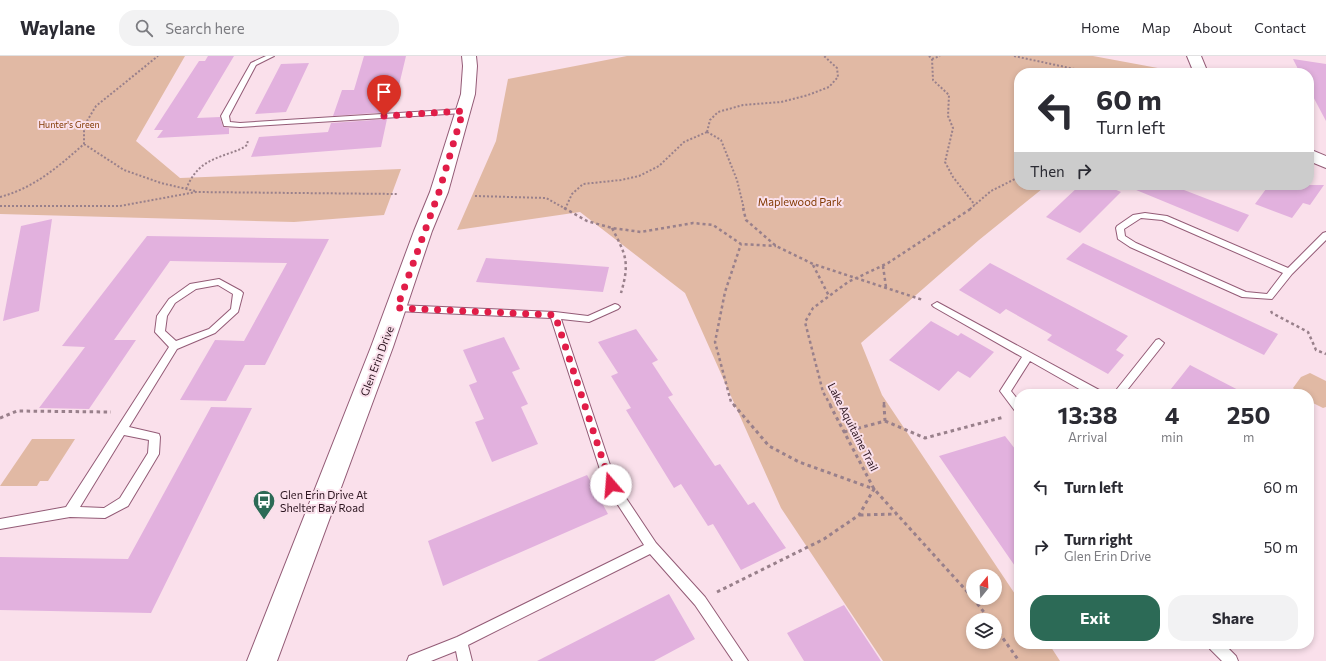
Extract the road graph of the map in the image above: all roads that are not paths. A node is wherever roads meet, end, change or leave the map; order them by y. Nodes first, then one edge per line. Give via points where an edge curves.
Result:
1 (271, 56) edge
2 (469, 56) edge
3 (1194, 56) edge
4 (1198, 68) edge
5 (463, 111) junction
6 (1314, 157) edge
7 (1326, 163) edge
8 (1326, 235) edge
9 (1289, 272) junction
10 (937, 306) road end
11 (615, 307) road end
12 (397, 308) junction
13 (555, 315) junction
14 (1159, 343) dead end
15 (174, 346) junction
16 (1028, 356) junction
17 (1088, 389) edge
18 (1122, 389) edge
19 (1014, 410) edge
20 (122, 430) junction
21 (70, 512) junction
22 (0, 524) edge
23 (652, 547) junction
24 (461, 642) junction
25 (1219, 649) edge
26 (262, 661) edge
27 (414, 661) edge
28 (465, 661) edge
29 (741, 661) edge
30 (1230, 661) edge

1 - 5 lane via 253,64 225,116 227,124
2 - 5 street, Glen Erin Drive via 468,94
3 - 4 street
5 - 12 street, Glen Erin Drive via 439,192
6 - 7 street
8 - 9 lane
9 - 9 lane via 1269,297 1245,296 1133,245 1121,237 1120,228 1132,217 1144,215 1164,218
10 - 16 lane
11 - 13 lane via 589,319
12 - 13 lane
12 - 26 street, Glen Erin Drive
13 - 23 lane via 611,485
14 - 18 lane
15 - 15 lane via 212,331 235,310 238,294 219,282 193,286 172,301 162,316 160,332
15 - 20 lane
16 - 17 lane
16 - 19 lane via 1005,391
20 - 21 lane
20 - 21 lane via 155,437 153,454 124,502 105,513
21 - 22 lane
23 - 24 lane
23 - 29 lane via 700,601
24 - 27 lane
24 - 28 lane
25 - 30 lane

